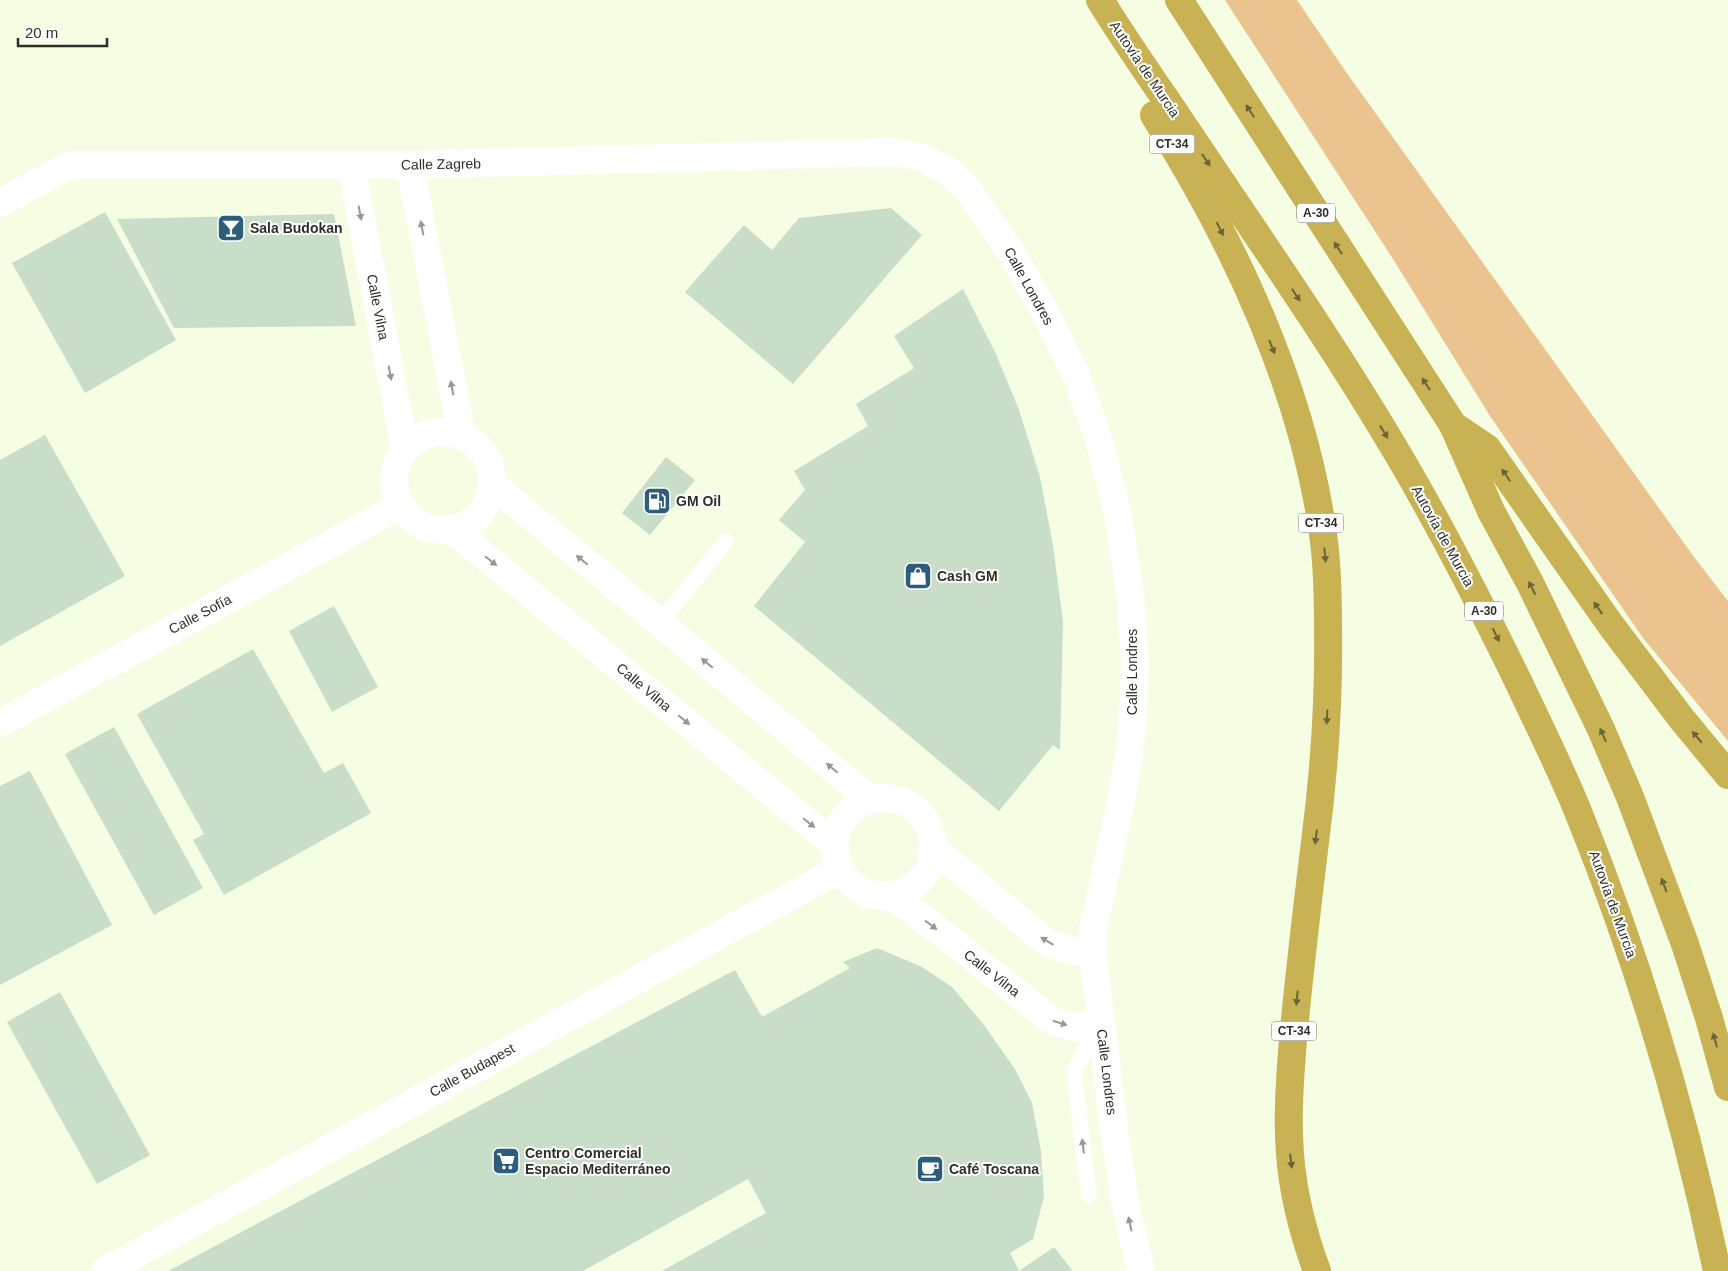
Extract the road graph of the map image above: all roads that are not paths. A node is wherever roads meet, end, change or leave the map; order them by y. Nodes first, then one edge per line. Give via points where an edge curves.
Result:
1 (1179, 0) edge
2 (1105, 9) edge
3 (892, 152) joint
4 (410, 164) junction
5 (350, 165) junction
6 (0, 203) edge
7 (1453, 425) junction
8 (462, 436) junction
9 (405, 449) junction
10 (493, 485) junction
11 (400, 506) junction
12 (453, 530) junction
13 (726, 541) dead end
14 (660, 623) junction
15 (0, 723) edge
16 (1728, 775) edge
17 (869, 799) junction
18 (934, 849) junction
19 (837, 856) junction
20 (892, 896) junction
21 (1093, 956) junction
22 (1100, 1018) junction
23 (1728, 1087) edge
24 (1088, 1195) dead end
25 (105, 1271) edge
26 (1141, 1271) edge
27 (1317, 1271) edge
28 (1717, 1271) edge

7 -> 1 highway, A-30
2 -> 27 highway, CT-34 via 1115,54 1187,168 1240,270 1294,409 1319,507 1327,581 1327,712 1322,789 1296,1005 1289,1109 1296,1199
2 -> 28 highway, Autovía de Murcia / A-30 via 1313,320 1402,461 1482,607 1580,817 1637,970 1702,1197
3 - 4 street, Calle Zagreb
3 - 21 street, Calle Londres via 922,157 950,172 969,191 1010,251 1044,310 1076,375 1102,447 1118,516 1130,592 1135,664 1132,732 1122,797 1093,930
4 - 5 street, Calle Zagreb
8 -> 4 street
5 - 6 street, Calle Zagreb via 70,165
5 -> 9 street, Calle Vilna
16 -> 7 highway via 1610,624 1488,448
23 -> 7 highway, A-30 via 1685,944 1630,796 1530,583 1491,511
8 - 9 street via 447,432 431,433
8 - 10 street via 485,455 492,470
9 - 11 street via 397,462 394,477 394,492
10 - 12 street via 489,501 480,514
14 -> 10 street
11 - 12 street via 423,526 438,531
11 - 15 street, Calle Sofía
12 -> 19 street, Calle Vilna
13 - 14 lane
17 -> 14 street
17 - 18 street via 900,800 914,808 932,833
17 - 19 street via 852,809 839,825
18 - 20 street via 930,866 921,880
21 -> 18 street via 1048,944
19 - 20 street via 845,878 857,888 866,894
19 - 25 street, Calle Budapest
20 -> 22 street, Calle Vilna via 1051,1020 1076,1028
21 - 22 street, Calle Londres
24 -> 22 lane via 1074,1072
26 -> 22 street, Calle Londres via 1125,1202

